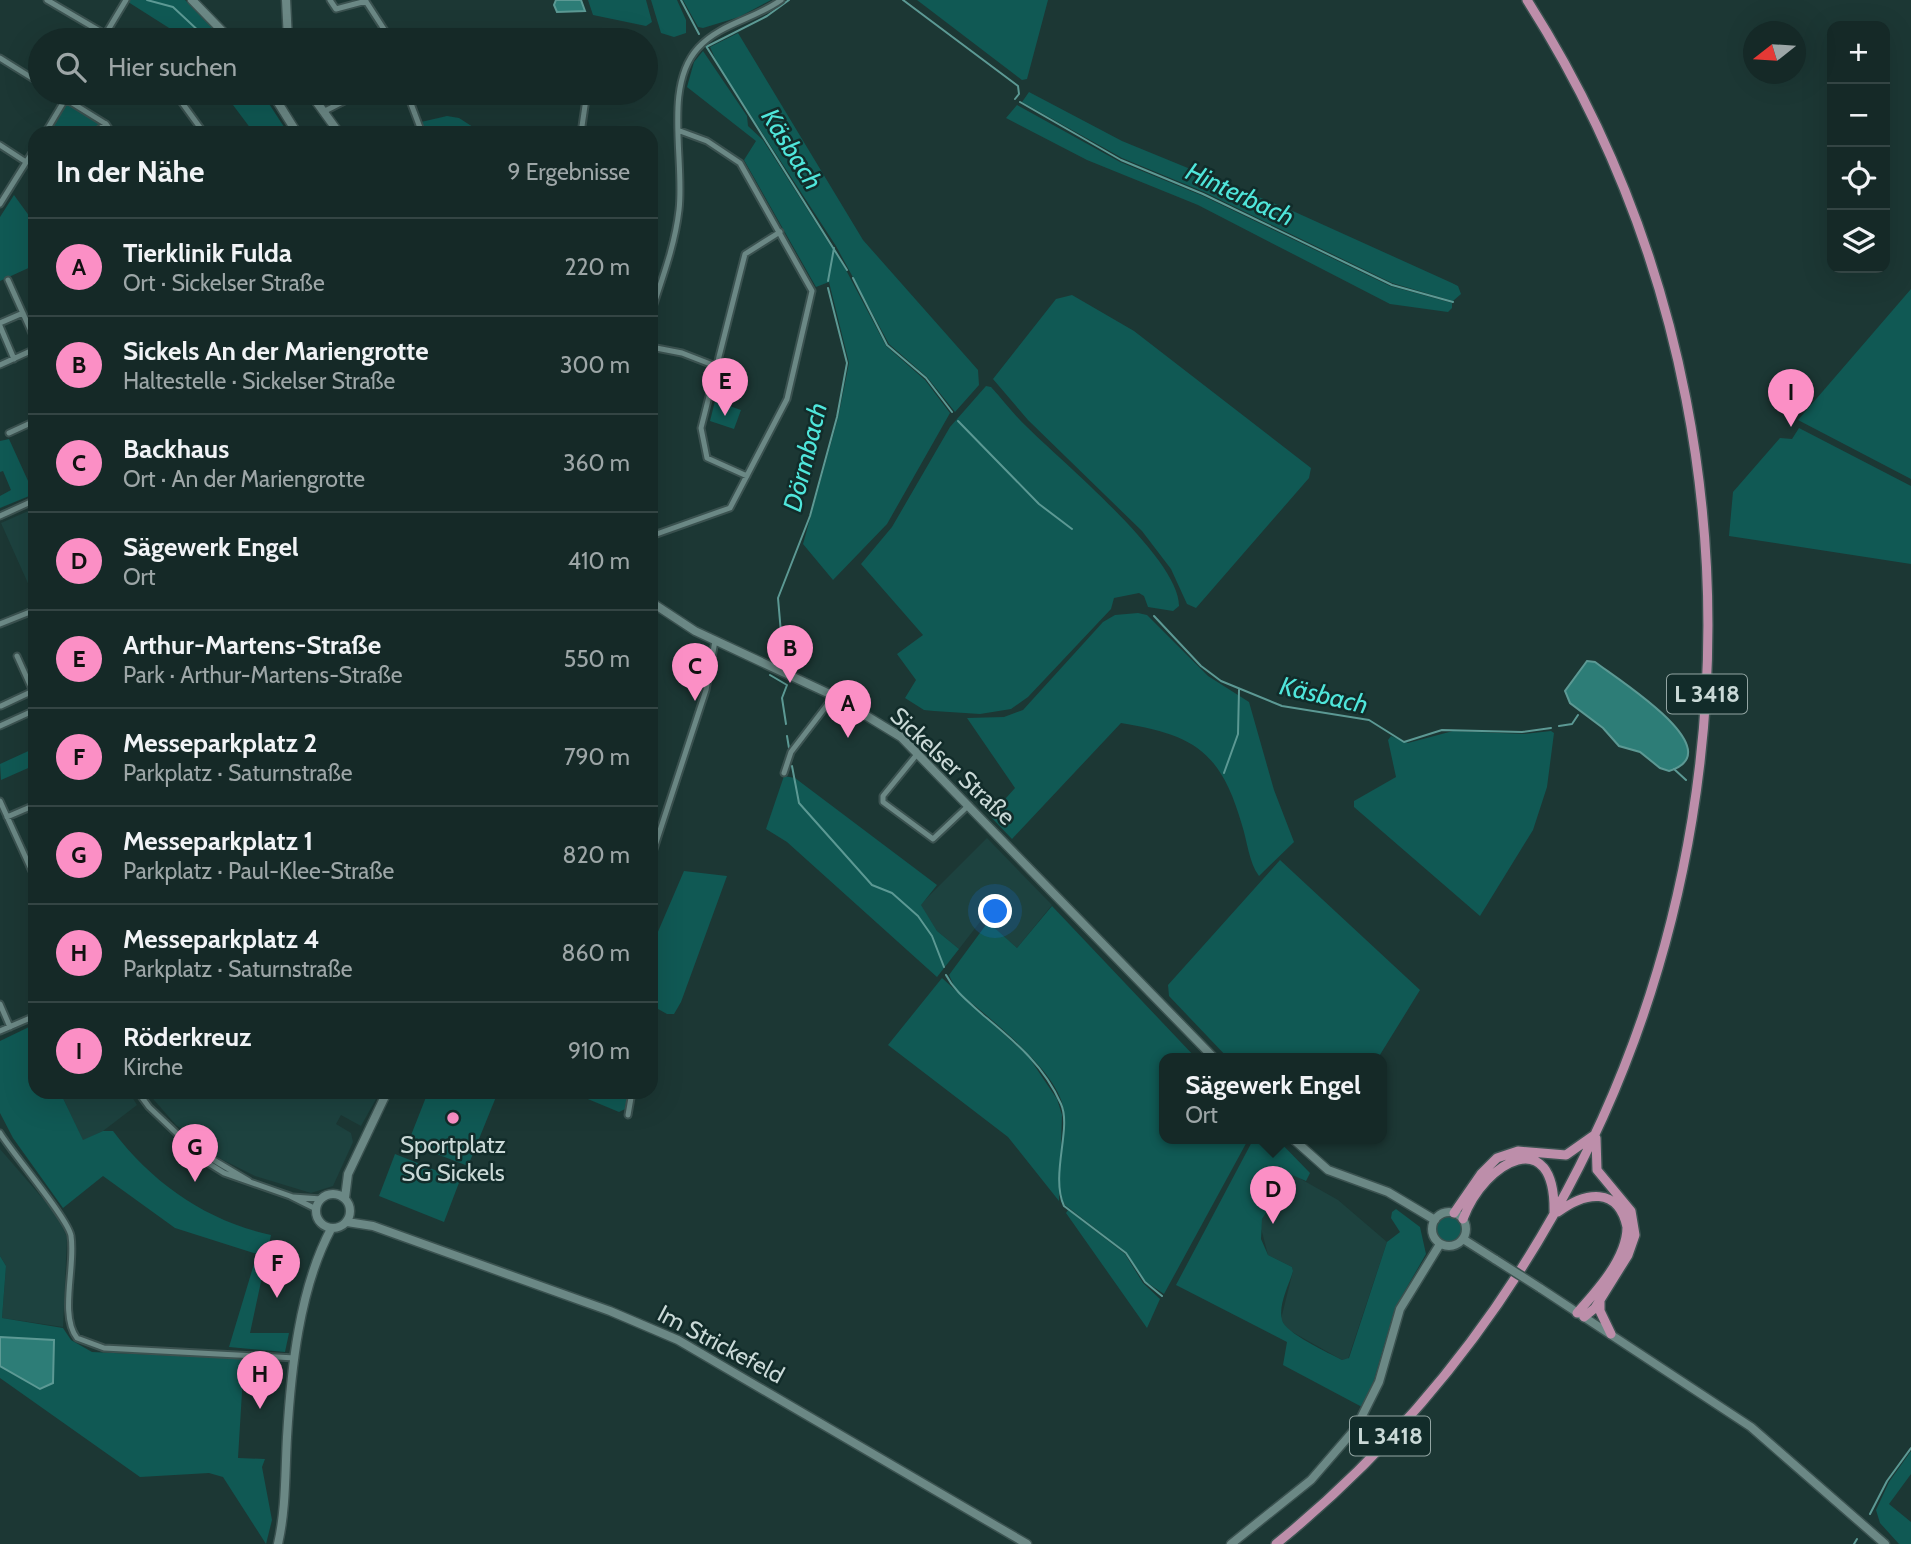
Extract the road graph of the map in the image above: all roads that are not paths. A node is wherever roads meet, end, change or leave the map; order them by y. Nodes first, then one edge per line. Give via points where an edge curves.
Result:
1 (47, 0) edge
2 (126, 0) edge
3 (192, 0) edge
4 (286, 0) edge
5 (330, 0) edge
6 (781, 0) edge
7 (1527, 0) edge
8 (365, 1) edge
9 (96, 28) edge
10 (110, 28) edge
11 (220, 28) edge
12 (287, 28) edge
13 (383, 28) edge
14 (0, 58) edge
15 (28, 76) edge
16 (61, 105) edge
17 (80, 105) edge
18 (184, 105) edge
19 (280, 105) edge
20 (318, 105) edge
21 (337, 105) edge
22 (410, 105) edge
23 (587, 105) edge
24 (323, 112) junction
25 (106, 124) joint
26 (49, 126) edge
27 (103, 126) edge
28 (199, 126) edge
29 (293, 126) edge
30 (334, 126) edge
31 (418, 126) edge
32 (583, 126) edge
33 (680, 131) junction
34 (0, 145) edge
35 (28, 160) joint
36 (0, 204) edge
37 (780, 232) junction
38 (8, 280) dead end
39 (658, 292) edge
40 (23, 313) junction
41 (0, 324) edge
42 (28, 324) edge
43 (658, 348) edge
44 (28, 352) edge
45 (14, 359) junction
46 (0, 365) edge
47 (718, 367) junction
48 (28, 424) edge
49 (9, 433) dead end
50 (747, 476) junction
51 (28, 503) edge
52 (0, 516) edge
53 (658, 534) edge
54 (658, 606) edge
55 (28, 612) edge
56 (1, 622) edge
57 (715, 641) junction
58 (17, 656) dead end
59 (28, 680) edge
60 (28, 695) edge
61 (834, 696) junction
62 (1, 706) edge
63 (28, 713) edge
64 (0, 726) edge
65 (918, 753) junction
66 (783, 773) dead end
67 (0, 801) edge
68 (969, 805) junction
69 (28, 808) edge
70 (7, 817) junction
71 (658, 837) edge
72 (28, 863) edge
73 (0, 1004) edge
74 (28, 1019) edge
75 (10, 1027) junction
76 (0, 1031) edge
77 (1209, 1053) edge
78 (145, 1099) edge
79 (384, 1099) edge
80 (631, 1099) edge
81 (628, 1115) dead end
82 (0, 1133) edge
83 (1597, 1133) junction
84 (1299, 1144) edge
85 (348, 1174) junction
86 (331, 1194) junction
87 (290, 1196) junction
88 (345, 1198) junction
89 (321, 1199) junction
90 (316, 1209) junction
91 (351, 1213) junction
92 (1454, 1213) junction
93 (1554, 1215) junction
94 (1463, 1219) junction
95 (1435, 1220) junction
96 (347, 1222) junction
97 (322, 1225) junction
98 (373, 1226) junction
99 (331, 1229) junction
100 (1464, 1239) junction
101 (1440, 1244) junction
102 (320, 1249) junction
103 (1600, 1300) junction
104 (1581, 1315) junction
105 (1611, 1334) junction
106 (295, 1358) junction
107 (278, 1544) edge
108 (1027, 1544) edge
109 (1231, 1544) edge
110 (1276, 1544) edge
111 (1885, 1544) edge

1 - 9 street
2 - 10 street
3 - 11 street
4 - 12 street
5 - 8 street via 336,9
6 - 33 street via 718,32 694,53 680,82
7 - 83 main road, L 3418 via 1599,132 1659,290 1692,431 1708,578 1706,710 1686,863 1640,1027
8 - 13 street
14 - 15 street
16 - 26 street
17 - 25 street
18 - 28 street
19 - 29 street
20 - 24 street
21 - 24 street
22 - 31 street
23 - 32 street
24 - 30 street
25 - 27 street
33 - 37 street via 689,131 735,158
33 - 39 street via 679,209
34 - 35 street
35 - 36 street
37 - 47 street via 746,254
37 - 50 street via 811,296 787,399
38 - 40 street
40 - 41 street
40 - 42 street
41 - 45 street
43 - 47 street
44 - 45 street
45 - 46 street
47 - 50 street via 701,428 704,449 713,464
48 - 49 street
50 - 53 street via 725,513
51 - 52 street
54 - 57 street, Sickelser Straße
55 - 56 street
57 - 61 street, Sickelser Straße
57 - 71 street via 706,690
58 - 59 street
60 - 62 street
61 - 65 street, Sickelser Straße via 874,718
61 - 66 street via 791,752
63 - 64 street
65 - 68 street, Sickelser Straße
65 - 68 street via 883,802 933,839
67 - 70 street
68 - 77 street, Sickelser Straße
69 - 70 street
70 - 72 street
73 - 75 street
74 - 75 street
75 - 76 street
78 - 87 street via 188,1145 252,1183
79 - 85 street
80 - 81 street
82 - 106 street via 69,1227 69,1315 77,1338 104,1348
83 - 92 main road via 1566,1155 1518,1151 1497,1158 1480,1174
83 - 93 main road, L 3418
83 - 103 main road, L 3418 via 1597,1170 1631,1212 1635,1235
84 - 95 street via 1328,1170 1388,1192
85 - 86 street
85 - 88 street
86 - 88 street
86 - 89 street
87 - 89 street
87 - 90 street
88 - 91 street
89 - 90 street
90 - 97 street
91 - 96 street
91 - 98 street, Im Strickefeld
92 - 94 street
92 - 95 street via 1443,1213
93 - 94 main road via 1550,1177 1538,1165 1520,1159 1503,1163 1490,1175
93 - 104 main road, L 3418 via 1578,1198 1598,1196 1616,1205 1627,1227 1621,1251
93 - 110 main road, L 3418 via 1513,1282 1428,1394 1331,1497
94 - 100 street
95 - 101 street via 1433,1236
96 - 98 street, Im Strickefeld
96 - 99 street
97 - 99 street
97 - 102 street
98 - 108 street, Im Strickefeld via 670,1336
99 - 102 street
100 - 101 street via 1450,1247
100 - 104 street, bridge
101 - 109 street via 1400,1310 1374,1394 1351,1436 1305,1485
102 - 106 street
103 - 104 main road, L 3418
103 - 105 main road
104 - 105 street
105 - 111 street via 1765,1438
106 - 107 street

